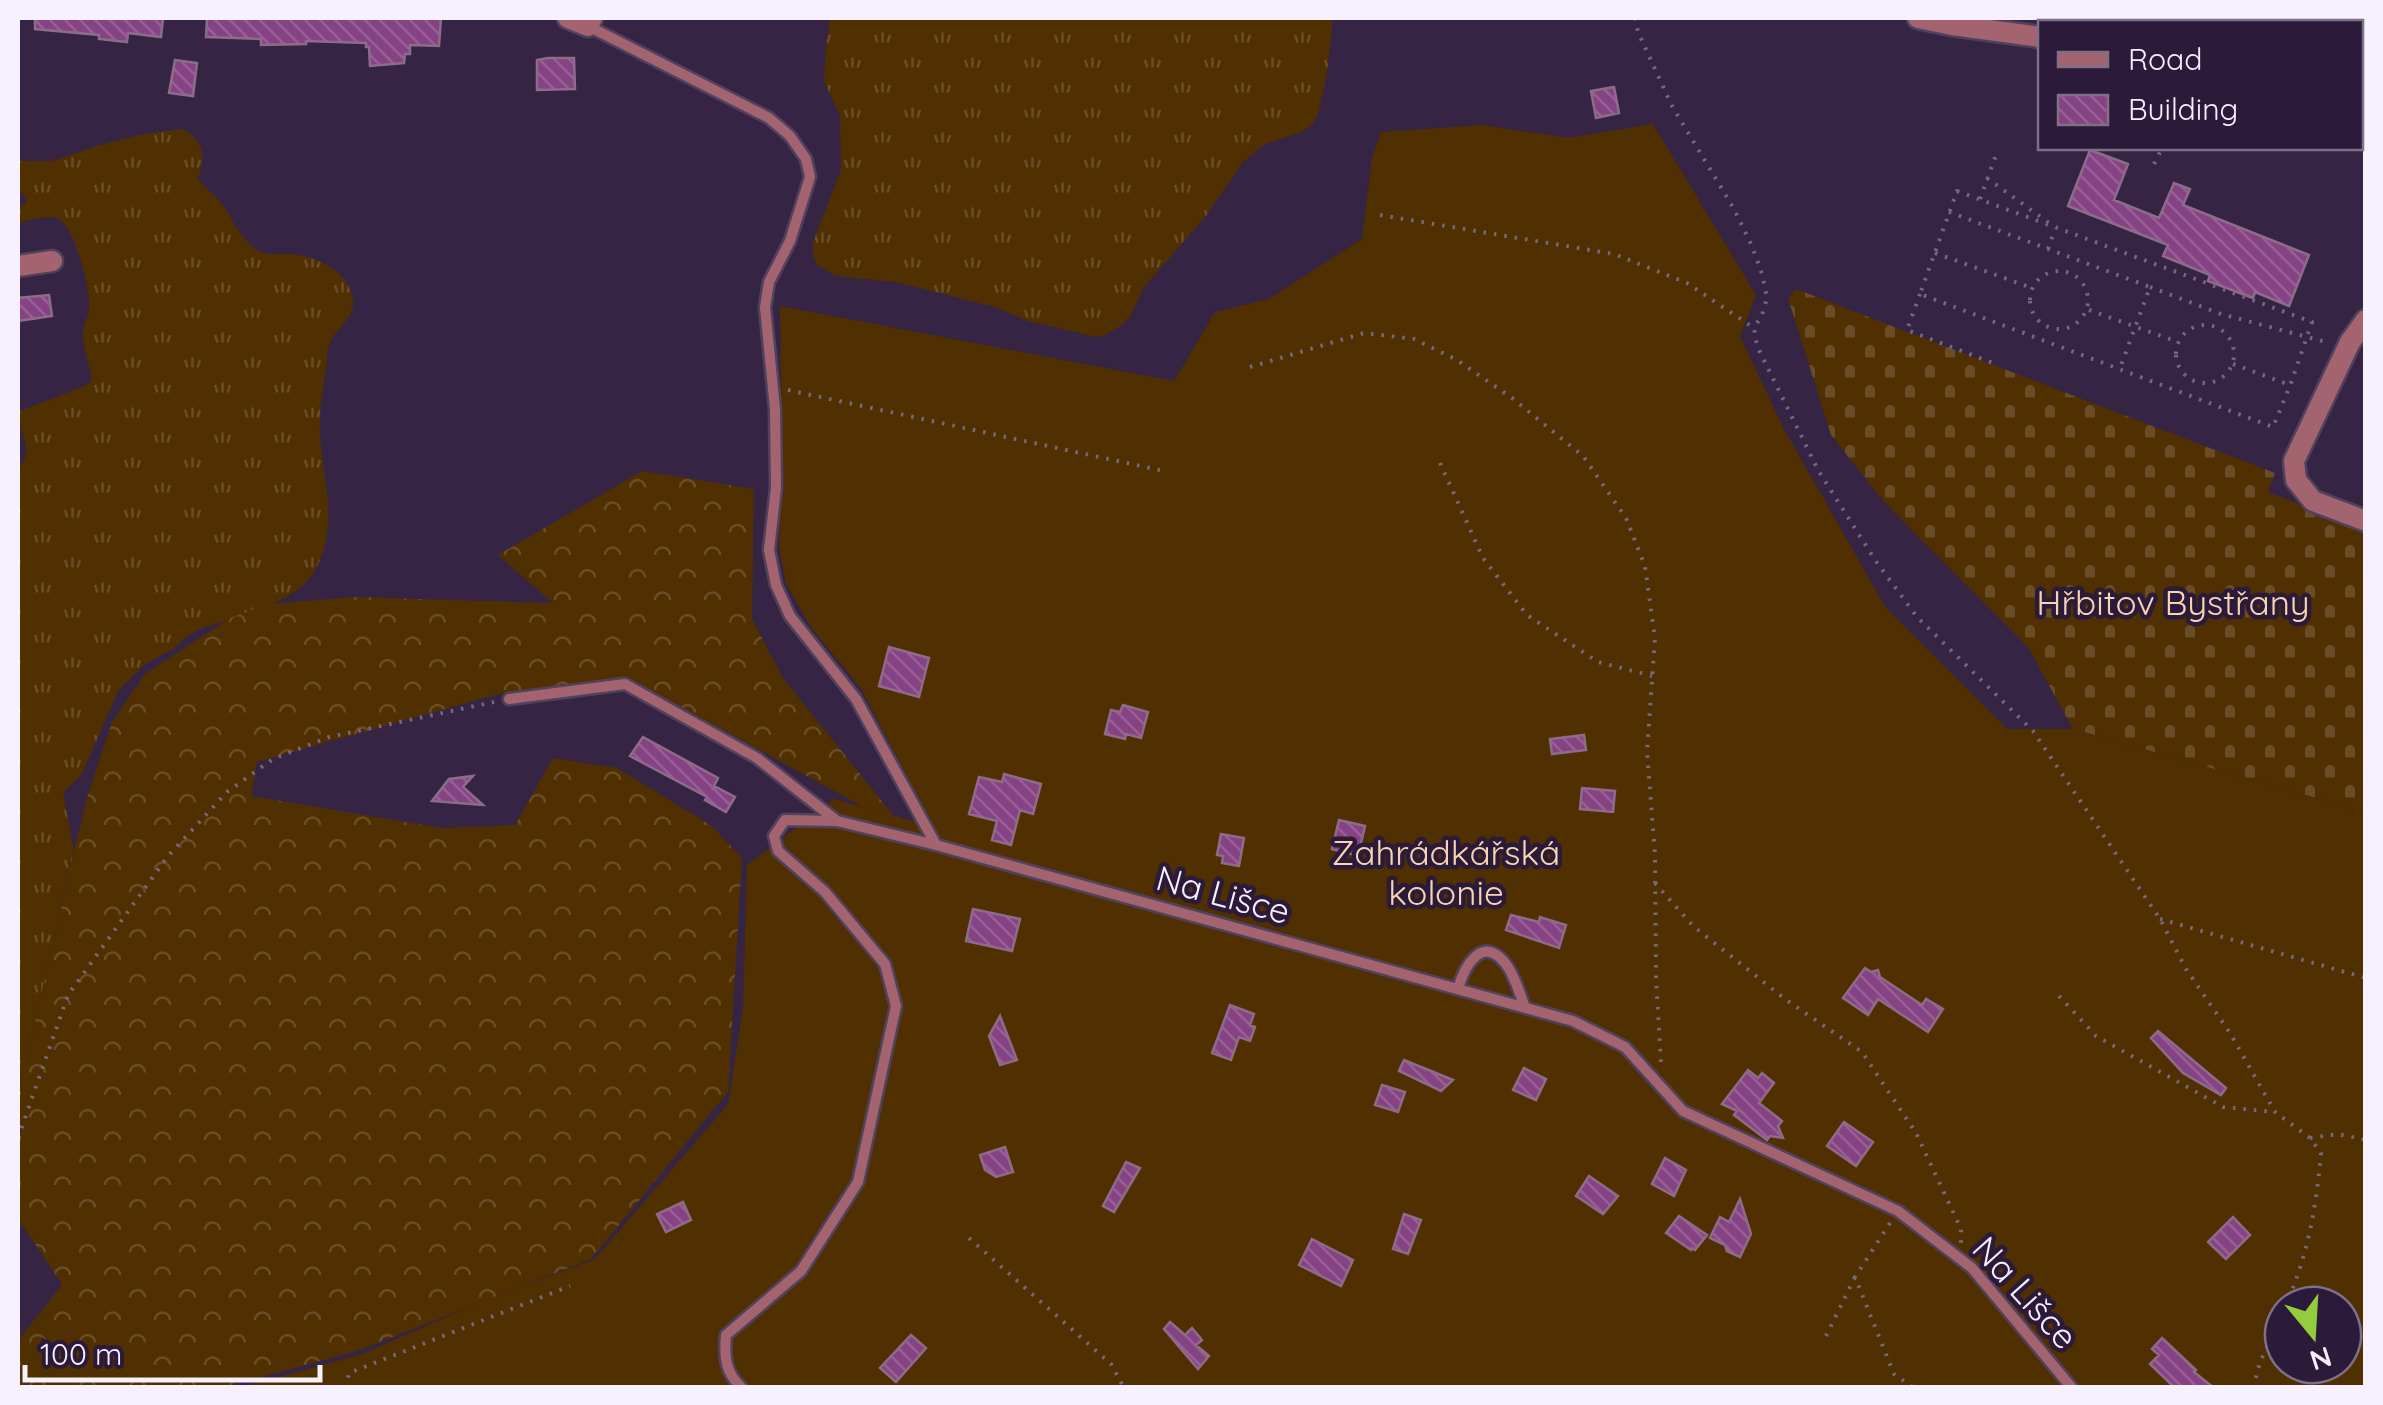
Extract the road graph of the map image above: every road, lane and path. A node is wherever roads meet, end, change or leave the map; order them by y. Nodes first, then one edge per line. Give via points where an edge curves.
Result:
1 (568, 18) edge
2 (1636, 18) edge
3 (1918, 18) edge
4 (590, 22) edge
5 (2038, 36) edge
6 (2161, 150) edge
7 (1996, 154) dead end
8 (2154, 164) dead end
9 (1987, 178) junction
10 (1980, 199) junction
11 (1949, 212) junction
12 (1380, 215) dead end
13 (2055, 228) junction
14 (2048, 248) junction
15 (1935, 253) junction
16 (2075, 259) junction
17 (52, 261) dead end
18 (18, 266) edge
19 (2071, 273) junction
20 (2150, 287) junction
21 (2032, 288) junction
22 (1920, 294) junction
23 (2087, 310) junction
24 (2221, 314) junction
25 (2366, 320) edge
26 (2135, 327) junction
27 (2217, 327) junction
28 (1754, 328) junction
29 (2049, 328) junction
30 (2307, 337) junction
31 (2044, 340) junction
32 (2178, 342) junction
33 (2348, 347) junction
34 (1993, 363) dead end
35 (2234, 364) junction
36 (1250, 367) dead end
37 (2120, 368) junction
38 (2290, 386) junction
39 (774, 387) junction
40 (1440, 463) dead end
41 (1164, 471) dead end
42 (2366, 521) edge
43 (1652, 676) junction
44 (509, 699) joint
45 (837, 821) junction
46 (936, 845) junction
47 (1655, 882) junction
48 (2160, 919) junction
49 (2366, 978) edge
50 (1458, 988) junction
51 (2059, 996) dead end
52 (1524, 1007) junction
53 (1662, 1088) junction
54 (2276, 1112) junction
55 (18, 1138) edge
56 (2310, 1138) junction
57 (2366, 1140) edge
58 (1898, 1211) junction
59 (969, 1238) dead end
60 (1961, 1258) junction
61 (1856, 1278) junction
62 (2294, 1285) edge
63 (570, 1286) dead end
64 (1826, 1336) dead end
65 (2263, 1355) edge
66 (346, 1388) edge
67 (742, 1388) edge
68 (1124, 1388) edge
69 (1914, 1388) edge
70 (2072, 1388) edge
71 (2253, 1388) edge

1 - 4 street
2 - 28 path via 1672,106 1752,246 1767,298
3 - 5 street
4 - 39 lane via 769,118 806,159 810,177 764,307
6 - 8 path
7 - 9 path
9 - 10 path
9 - 13 path
10 - 11 path via 1957,191
10 - 13 path
11 - 14 path
11 - 15 path
12 - 28 path via 1614,254 1687,283
13 - 14 path
13 - 30 path via 2312,322
14 - 16 path
15 - 21 path
15 - 22 path
16 - 19 path
16 - 20 path
17 - 18 street
19 - 21 path via 2048,272
19 - 23 path via 2085,286
20 - 24 path
20 - 26 path
21 - 29 path via 2032,312
22 - 31 path
22 - 34 path via 1908,330
23 - 26 path
23 - 29 path via 2074,326
24 - 27 path
24 - 30 path
25 - 33 street
26 - 32 path
26 - 37 path
27 - 32 path via 2194,327
27 - 35 path via 2232,341
28 - 48 path via 1818,470 1875,560 1917,617 2033,731
29 - 31 path
30 - 33 path
30 - 38 path
31 - 37 path
32 - 35 path via 2179,367 2196,382 2220,380
33 - 42 street via 2294,462 2296,480 2313,501
35 - 38 path
36 - 43 path via 1364,333 1414,339 1512,398 1583,456 1626,518 1646,566 1655,638
37 - 38 path via 2273,427
39 - 41 path
39 - 46 lane via 776,488 769,550 776,585 790,616 856,699
40 - 43 path via 1483,558 1527,615 1598,662
43 - 47 path via 1647,751
44 - 45 lane, Na Lišce via 625,684 757,758
44 - 55 path via 330,737 273,759 227,792 168,856 68,995
45 - 46 lane, Na Lišce
45 - 67 lane via 785,820 774,836 778,852 824,892 885,964 896,1006 858,1182 801,1271 726,1336 724,1358
46 - 50 lane, Na Lišce
47 - 53 path
47 - 60 path via 1693,926 1862,1052 1916,1133 1961,1229
48 - 49 path
48 - 54 path
50 - 52 lane, Na Lišce
50 - 52 lane via 1476,955 1496,954 1507,964
51 - 54 path via 2096,1036 2224,1107
52 - 53 lane, Na Lišce via 1573,1021 1625,1047
53 - 58 lane, Na Lišce via 1683,1111
54 - 56 path
56 - 57 path
56 - 62 path via 2321,1153 2319,1181
58 - 60 lane, Na Lišce
58 - 61 path
59 - 68 path via 1111,1364
60 - 70 lane, Na Lišce
61 - 64 path
61 - 69 path via 1894,1374
63 - 66 path via 349,1373
65 - 71 path

